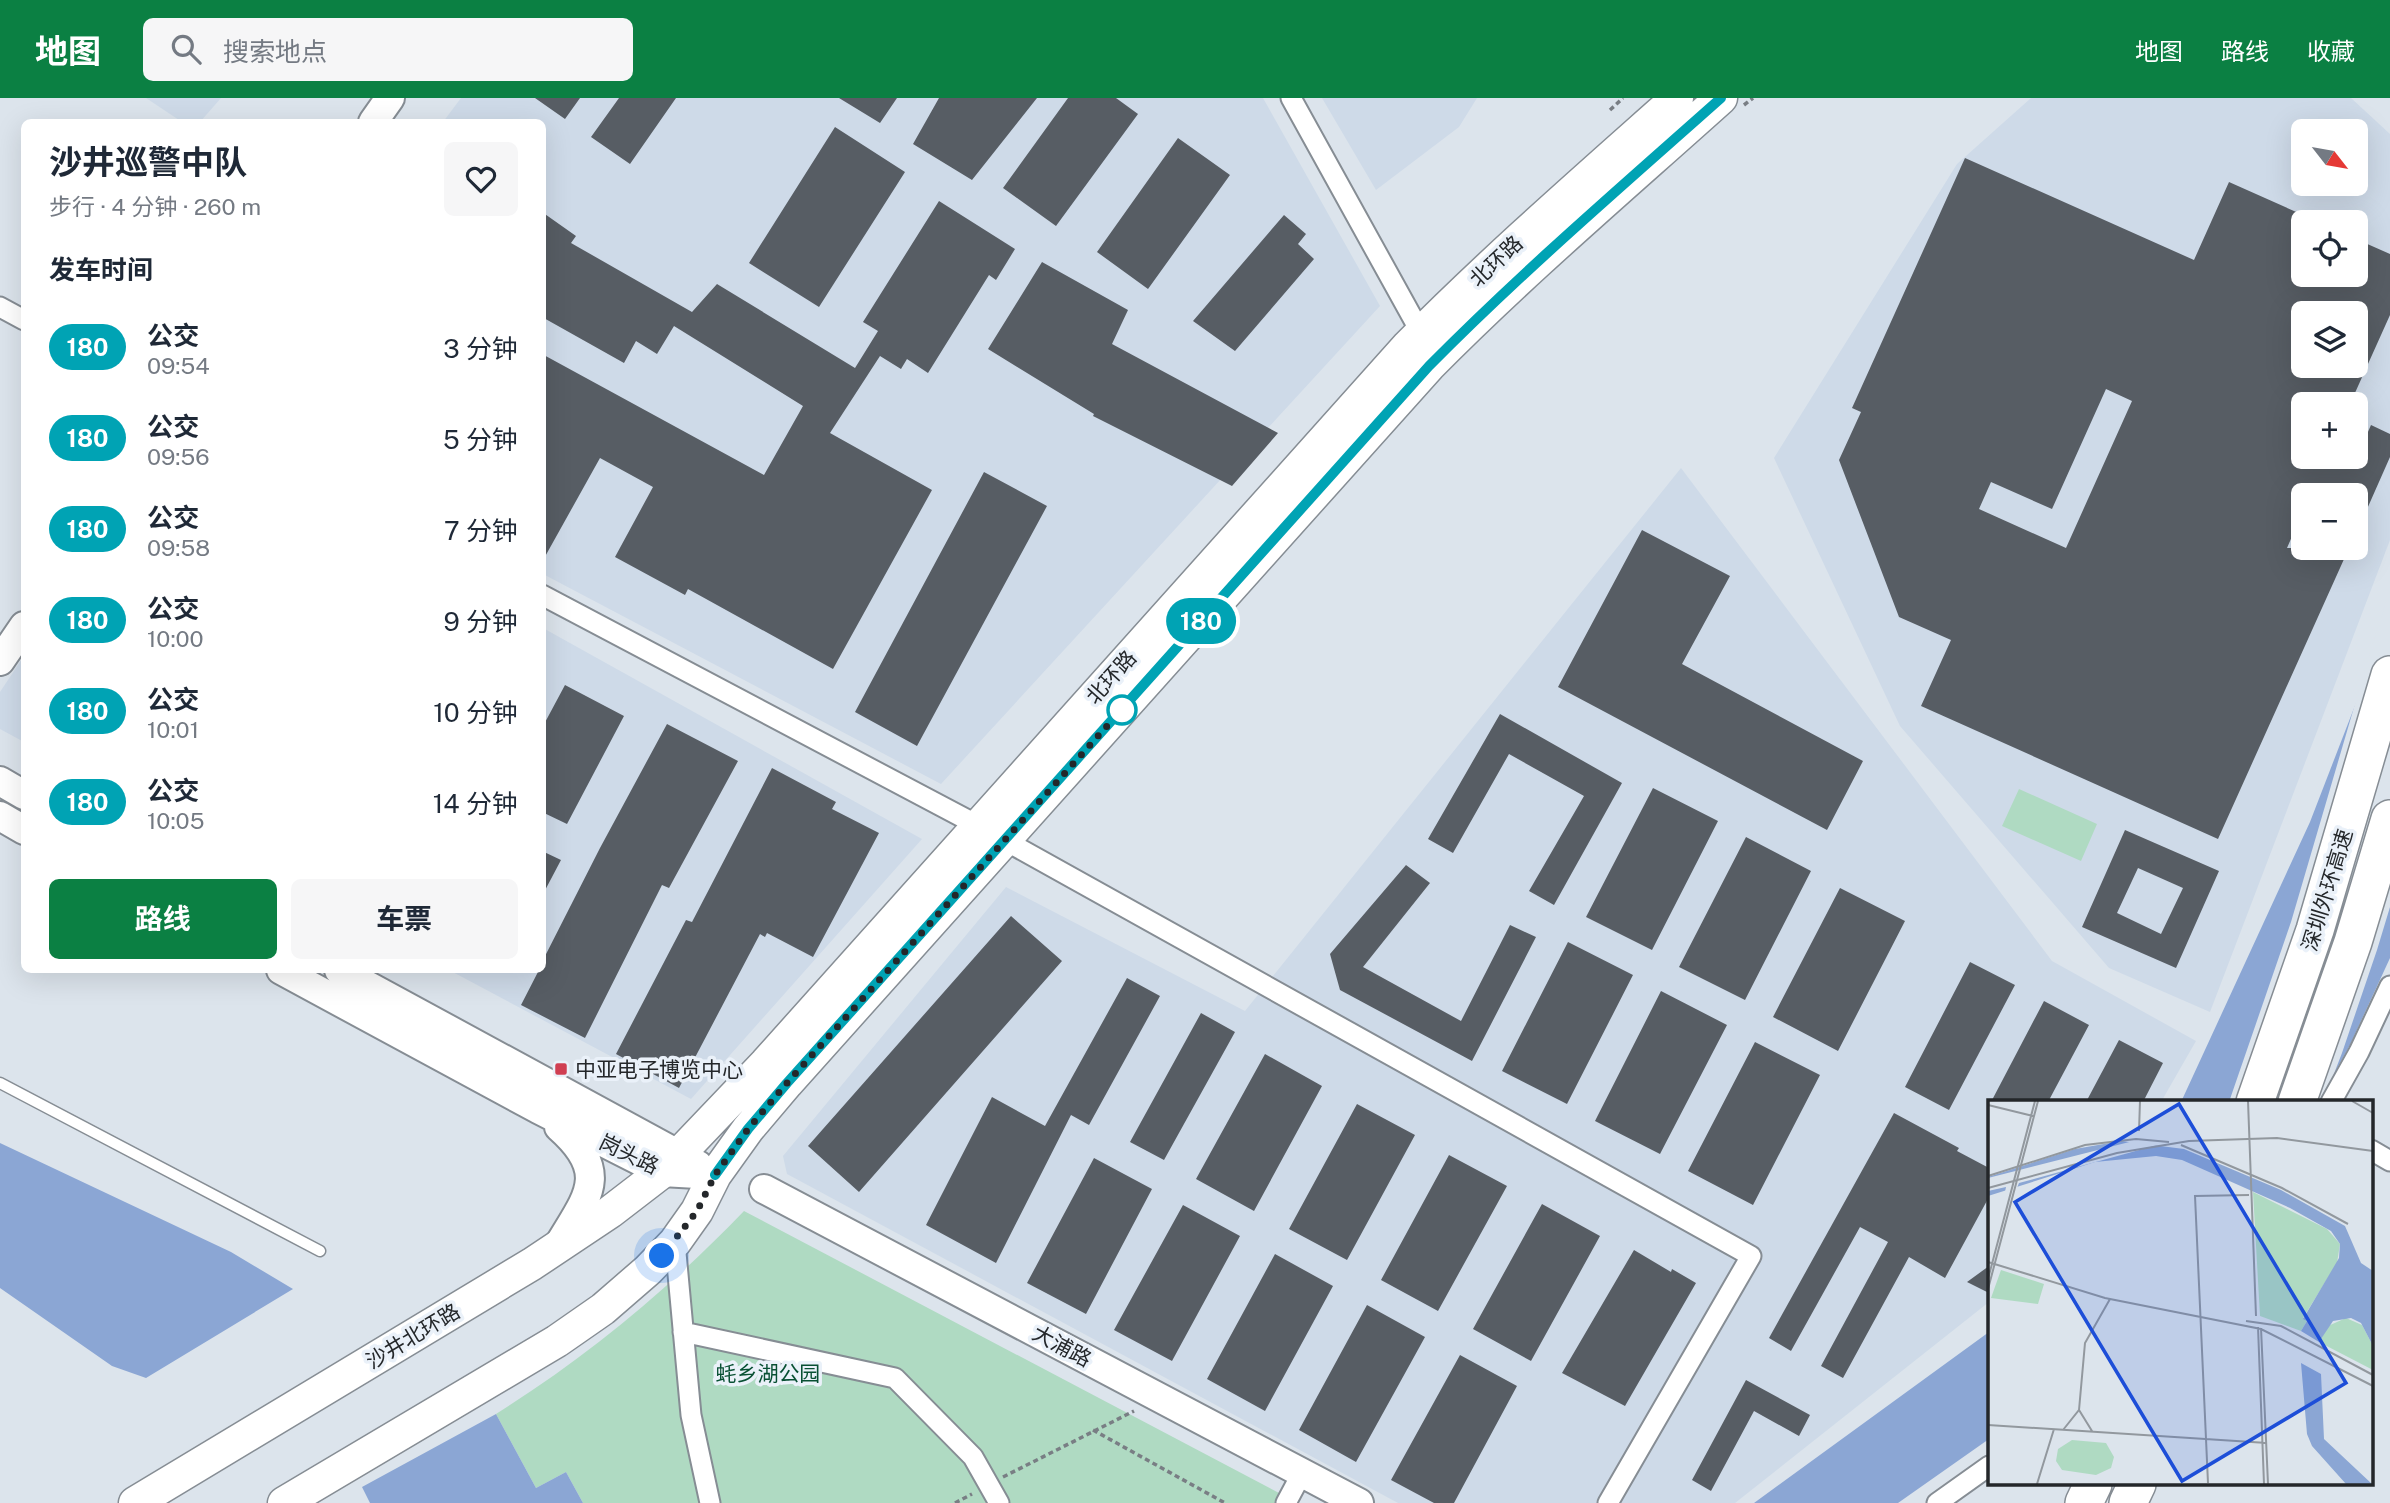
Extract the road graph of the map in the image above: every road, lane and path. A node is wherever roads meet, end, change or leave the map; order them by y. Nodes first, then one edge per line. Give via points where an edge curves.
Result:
1 (390, 98) edge
2 (1292, 98) edge
3 (1623, 98) edge
4 (1677, 98) edge
5 (1721, 98) edge
6 (1609, 110) dead end
7 (375, 119) edge
8 (0, 307) edge
9 (21, 318) edge
10 (1421, 333) junction
11 (546, 597) edge
12 (21, 630) edge
13 (0, 661) edge
14 (2390, 675) edge
15 (0, 781) edge
16 (21, 793) edge
17 (0, 816) edge
18 (2390, 819) edge
19 (21, 828) edge
20 (992, 833) junction
21 (287, 973) edge
22 (345, 973) edge
23 (2390, 986) edge
24 (0, 1083) edge
25 (2256, 1100) edge
26 (2298, 1100) edge
27 (2332, 1100) edge
28 (538, 1109) junction
29 (2372, 1151) edge
30 (2390, 1161) edge
31 (671, 1163) junction
32 (715, 1175) junction
33 (764, 1189) dead end
34 (675, 1242) junction
35 (557, 1248) junction
36 (320, 1251) dead end
37 (683, 1332) junction
38 (1160, 1398) junction
39 (1093, 1430) junction
40 (1988, 1467) edge
41 (1302, 1473) junction
42 (989, 1485) junction
43 (2092, 1486) edge
44 (2136, 1486) edge
45 (135, 1503) edge
46 (284, 1503) edge
47 (710, 1503) edge
48 (955, 1503) edge
49 (999, 1503) edge
50 (1225, 1503) edge
51 (1286, 1503) edge
52 (1359, 1503) edge
53 (1608, 1503) edge
54 (1937, 1503) edge
55 (2084, 1503) edge
56 (2128, 1503) edge

1 - 7 street
2 - 10 street
3 - 6 path
4 - 10 main road, 北环路
5 - 20 main road, 北环路 via 1470,324
8 - 9 street
10 - 20 main road, 北环路
11 - 20 street
12 - 13 street
14 - 25 highway, 深圳外环高速 via 2319,917
15 - 16 street
17 - 19 street
18 - 26 highway, 深圳外环高速
20 - 31 main road, 北环路
20 - 32 main road, 北环路
20 - 53 street via 1751,1256
21 - 28 street, 岗头路
22 - 31 street, 岗头路 via 511,1065
23 - 27 street
24 - 36 lane
28 - 31 street, 岗头路
28 - 35 street via 577,1143 589,1161 591,1183
29 - 30 street
31 - 32 street, 岗头路
31 - 35 main road, 沙井北环路
32 - 34 main road
33 - 38 street, 大浦路
34 - 37 street
34 - 46 main road via 603,1309 557,1341
35 - 45 main road, 沙井北环路
37 - 42 street via 895,1378 973,1457
37 - 47 street via 691,1415
38 - 39 path
38 - 41 street, 大浦路
39 - 42 path
39 - 50 path
40 - 54 street
41 - 51 street
41 - 52 street, 大浦路
42 - 48 path
42 - 49 street
43 - 55 highway
44 - 56 highway

